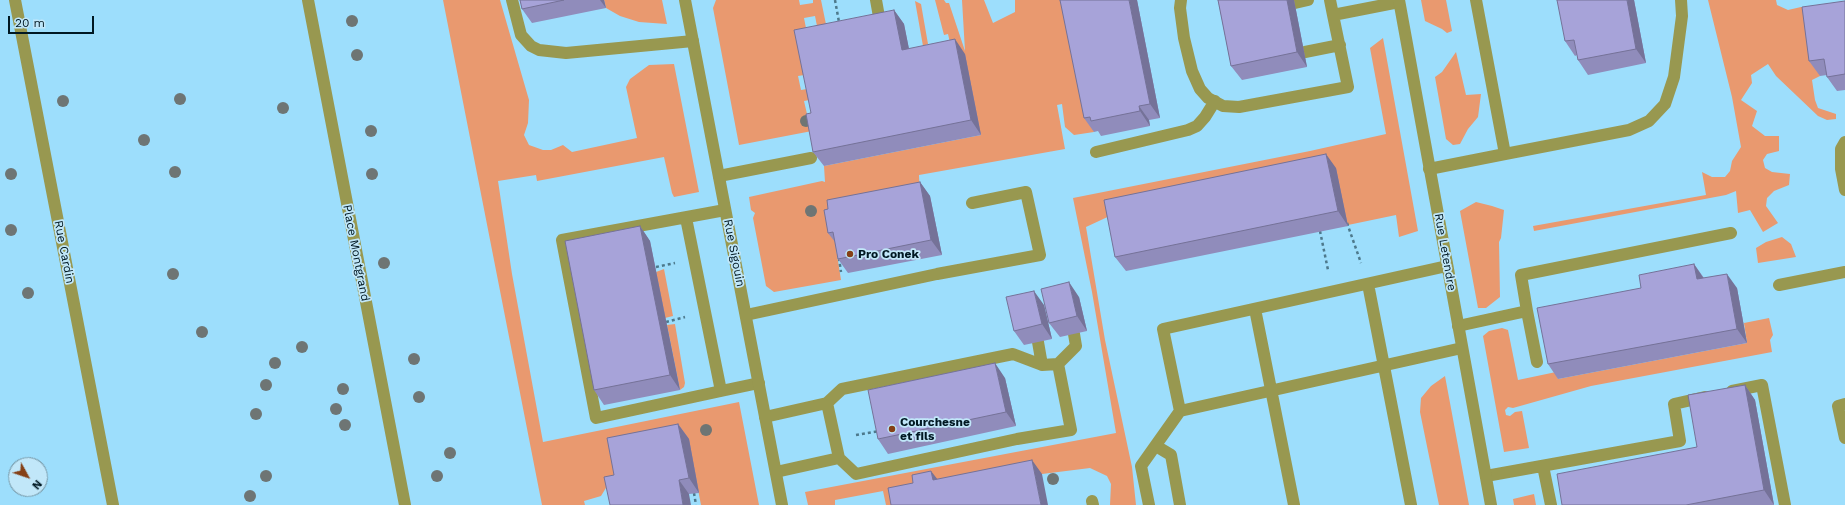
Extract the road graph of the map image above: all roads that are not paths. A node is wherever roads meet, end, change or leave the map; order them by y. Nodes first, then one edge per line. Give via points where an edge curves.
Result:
1 (15, 0) edge
2 (308, 0) edge
3 (512, 0) edge
4 (685, 0) edge
5 (876, 0) edge
6 (1181, 0) edge
7 (1308, 0) edge
8 (1330, 0) edge
9 (1476, 0) edge
10 (1681, 0) edge
11 (1399, 1) edge
12 (1294, 3) dead end
13 (1333, 15) junction
14 (881, 29) edge
15 (693, 41) junction
16 (1340, 45) junction
17 (1305, 52) dead end
18 (1215, 102) junction
19 (1845, 142) edge
20 (1096, 152) dead end
21 (1505, 154) junction
22 (811, 158) edge
23 (1429, 168) junction
24 (719, 176) junction
25 (1845, 190) edge
26 (972, 203) dead end
27 (725, 210) junction
28 (686, 218) junction
29 (1731, 233) dead end
30 (1447, 266) junction
31 (1845, 272) edge
32 (1368, 284) junction
33 (1778, 284) dead end
34 (1256, 309) junction
35 (1527, 311) junction
36 (746, 315) junction
37 (1458, 326) junction
38 (1074, 334) edge
39 (1038, 342) edge
40 (1462, 348) junction
41 (1537, 362) dead end
42 (1058, 364) junction
43 (1384, 364) junction
44 (1042, 365) junction
45 (759, 383) junction
46 (1272, 390) junction
47 (721, 391) junction
48 (827, 403) junction
49 (1845, 404) edge
50 (1180, 411) junction
51 (766, 417) junction
52 (1845, 438) edge
53 (1156, 446) junction
54 (839, 458) junction
55 (1543, 466) junction
56 (776, 472) junction
57 (1486, 476) junction
58 (113, 505) edge
59 (405, 505) edge
60 (782, 505) edge
61 (1149, 505) edge
62 (1180, 505) edge
63 (1294, 505) edge
64 (1411, 505) edge
65 (1491, 505) edge
66 (1550, 505) edge
67 (1785, 505) edge

1 - 58 street, Rue Cardin
2 - 59 street, Place Montgrand
3 - 15 street via 521,35 531,46 539,50 566,53
4 - 15 street, Rue Sigouin
5 - 14 street
6 - 18 street via 1184,38 1192,71 1200,89
7 - 12 street
8 - 13 street
9 - 21 street
10 - 21 street via 1682,16 1674,77 1665,104 1649,121 1629,130
11 - 13 street
11 - 23 street, Rue Letendre
13 - 16 street
15 - 24 street, Rue Sigouin
16 - 17 street
16 - 18 street via 1348,86 1239,107 1223,106
18 - 20 street via 1205,117 1188,130
19 - 25 street via 1841,149
21 - 23 street
22 - 24 street
23 - 30 street, Rue Letendre
24 - 27 street, Rue Sigouin
26 - 36 street via 1026,192 1040,255
27 - 28 street
27 - 36 street, Rue Sigouin
28 - 47 street
28 - 47 street via 562,240 596,418
29 - 35 street via 1521,276
30 - 32 street
30 - 37 street, Rue Letendre
31 - 33 street
32 - 34 street
32 - 43 street
34 - 46 street
34 - 50 street via 1163,328
35 - 37 street
35 - 41 street
36 - 45 street, Rue Sigouin
37 - 40 street, Rue Letendre
38 - 42 street via 1076,346
39 - 44 street
40 - 43 street
40 - 57 street, Rue Letendre
42 - 44 street
42 - 54 street via 1071,430 1017,439 856,474
43 - 46 street
43 - 64 street
44 - 48 street via 1013,354 842,389
45 - 47 street
45 - 51 street, Rue Sigouin
46 - 50 street
46 - 63 street
48 - 51 street
48 - 54 street
49 - 52 street via 1838,406
50 - 53 street
51 - 56 street, Rue Sigouin
53 - 61 street via 1141,466
53 - 62 street via 1170,455
54 - 56 street
55 - 57 street
55 - 66 street
55 - 67 street via 1680,441 1674,404 1762,385
56 - 60 street, Rue Sigouin
57 - 65 street, Rue Letendre

